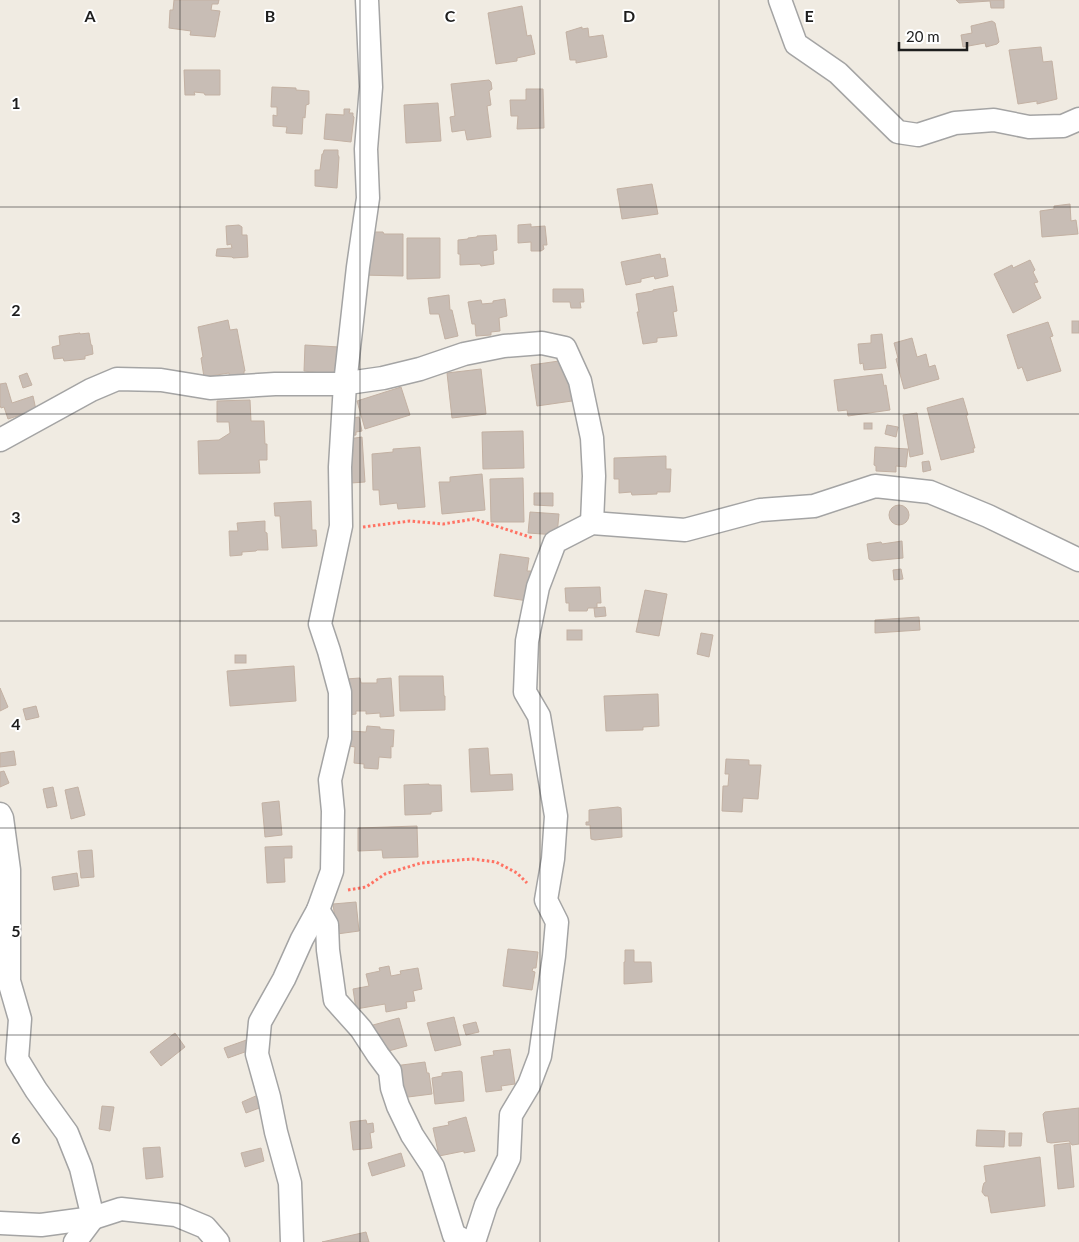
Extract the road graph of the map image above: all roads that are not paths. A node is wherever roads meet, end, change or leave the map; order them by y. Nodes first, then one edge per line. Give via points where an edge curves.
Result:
1 (367, 0) edge
2 (780, 0) edge
3 (1079, 119) edge
4 (346, 384) junction
5 (0, 440) edge
6 (592, 524) junction
7 (1079, 560) edge
8 (0, 814) edge
9 (321, 900) junction
10 (93, 1218) junction
11 (0, 1223) edge
12 (75, 1242) edge
13 (218, 1242) edge
14 (292, 1242) edge
15 (467, 1242) edge
16 (474, 1242) edge

1 - 4 street via 371,87 366,149 368,198
2 - 3 street via 796,44 838,73 898,132 918,135 955,123 994,120 1029,127 1063,126
4 - 5 street via 210,388 161,380 117,380 55,408
4 - 6 street via 383,378 504,346 542,343 566,348 580,381 592,438
4 - 9 street via 340,467 340,529 320,624 340,692 340,738 330,780 332,871
6 - 7 street via 685,530 760,510 814,506 875,486 930,492
6 - 16 street via 555,542 538,588 527,641 525,692 539,716 556,816 546,900 557,922 540,1056 529,1085 511,1115 509,1158 486,1205
8 - 10 street via 10,870 9,980 20,1019 17,1059 67,1133 82,1168
9 - 14 street via 260,1022 257,1054 290,1183
9 - 15 street via 335,1000 361,1029 390,1071 398,1106 412,1135 433,1166 454,1235
10 - 11 street via 41,1225
10 - 12 street
10 - 13 street via 121,1210 176,1215 205,1227

